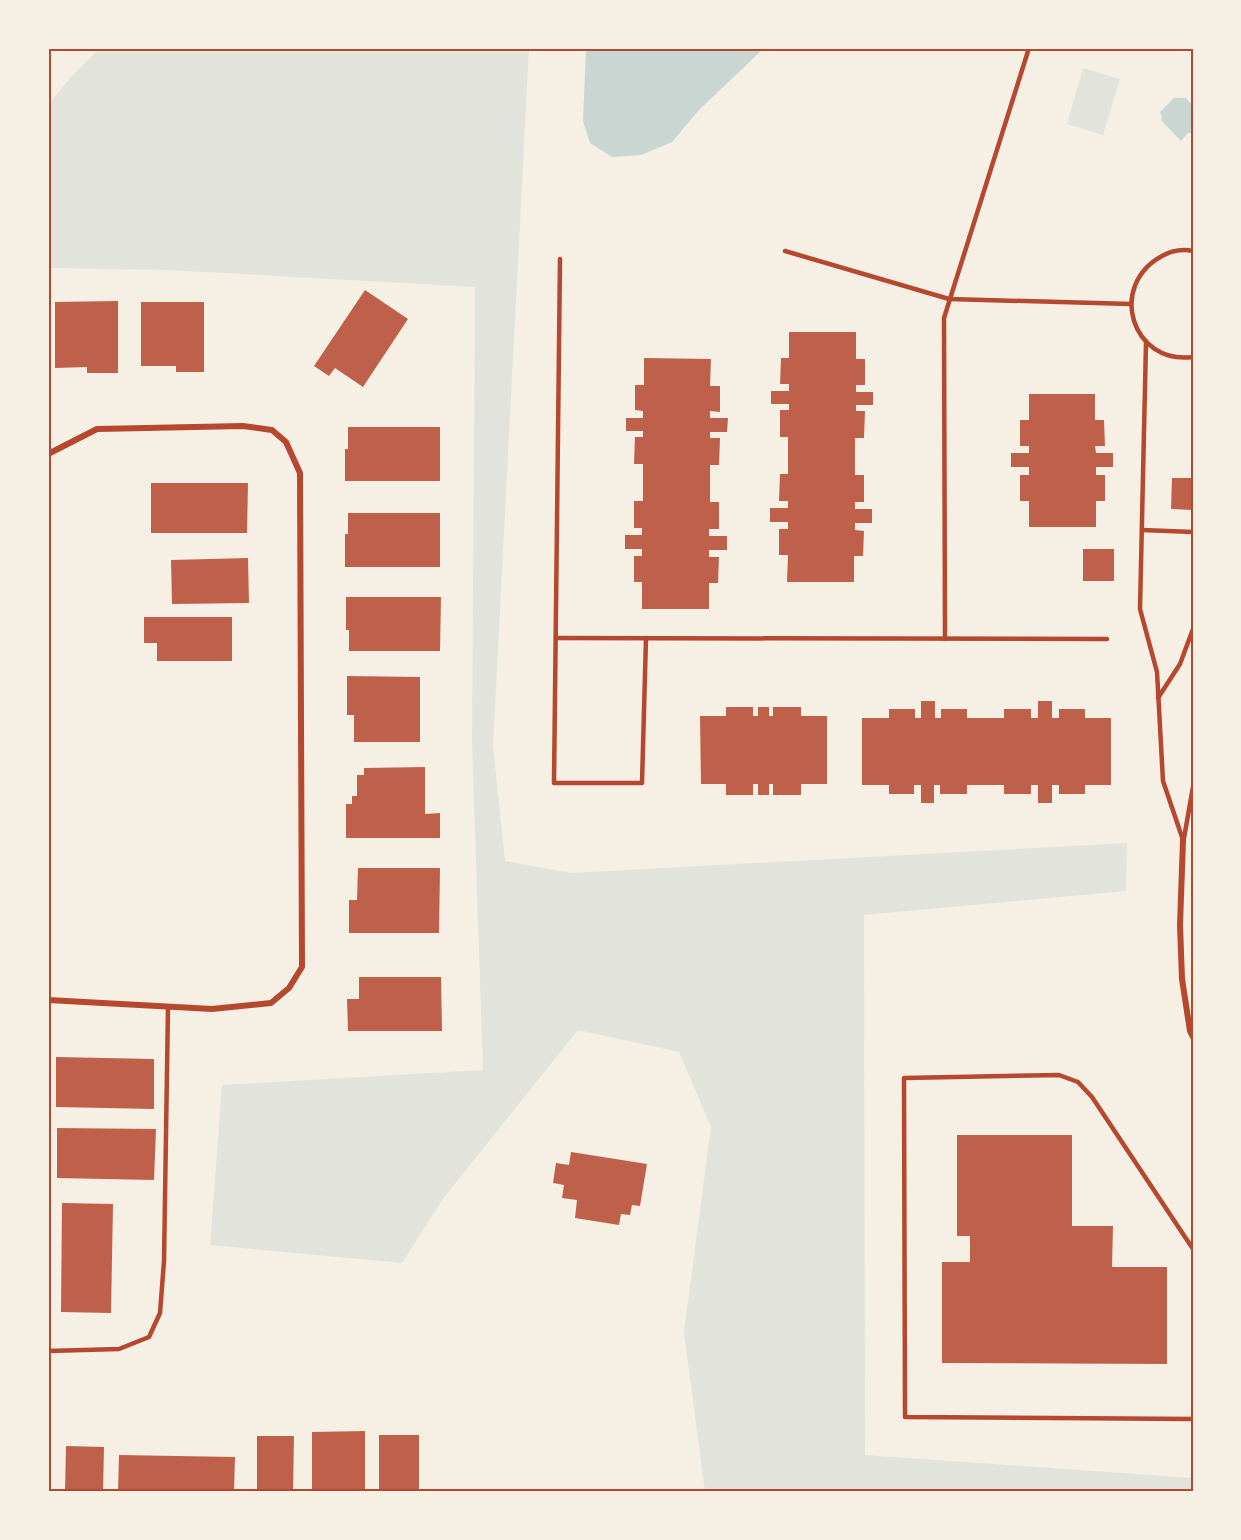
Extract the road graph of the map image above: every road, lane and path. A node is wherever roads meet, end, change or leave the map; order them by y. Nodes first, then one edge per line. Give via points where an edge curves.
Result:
1 (1029, 48) edge
2 (785, 251) dead end
3 (1193, 251) edge
4 (560, 259) dead end
5 (949, 299) junction
6 (1131, 304) junction
7 (1146, 343) junction
8 (1193, 357) edge
9 (48, 454) edge
10 (1142, 530) junction
11 (1193, 531) edge
12 (1193, 629) edge
13 (555, 638) junction
14 (646, 638) junction
15 (945, 639) junction
16 (1107, 639) dead end
17 (1158, 699) junction
18 (1193, 787) edge
19 (1183, 840) junction
20 (48, 1000) edge
21 (168, 1006) junction
22 (1193, 1037) edge
23 (1193, 1249) edge
24 (48, 1351) edge
25 (1193, 1419) edge

1 - 5 lane
2 - 5 lane
3 - 6 lane via 1168,253 1151,262 1132,290
4 - 13 lane
5 - 6 lane
5 - 15 lane via 944,318
6 - 7 lane via 1136,327
7 - 8 lane via 1161,354 1182,359
7 - 10 lane
9 - 21 street via 97,429 243,426 272,430 286,442 300,473 303,967 272,1004 212,1009
10 - 11 lane
10 - 17 lane via 1140,609 1157,672
12 - 17 lane via 1180,664
13 - 14 lane
13 - 14 lane via 554,783 642,783
14 - 15 lane
15 - 16 lane
17 - 19 lane via 1163,781
18 - 19 lane
19 - 22 street via 1182,968
20 - 21 street
21 - 24 lane via 160,1313 149,1337 119,1349
23 - 25 lane via 1092,1097 1078,1082 1059,1075 904,1078 905,1417

